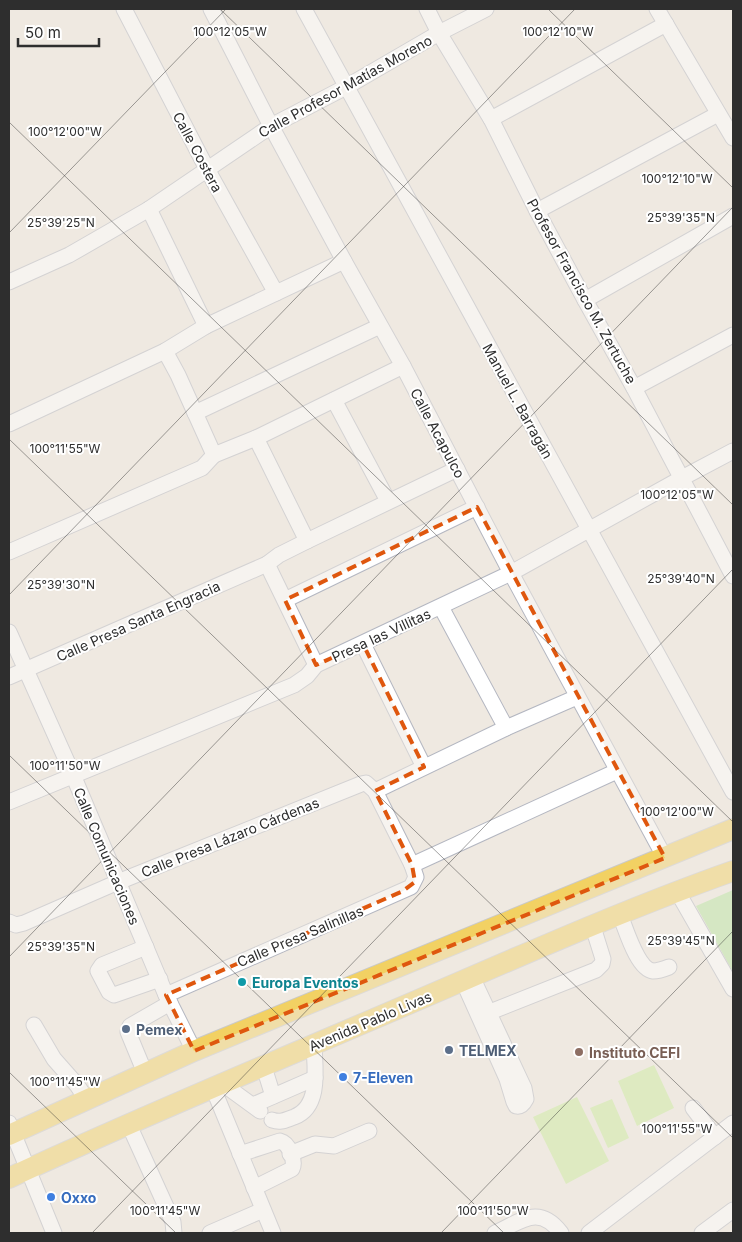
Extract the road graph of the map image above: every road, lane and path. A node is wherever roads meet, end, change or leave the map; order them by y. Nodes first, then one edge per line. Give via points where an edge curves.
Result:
1 (124, 9) edge
2 (211, 9) edge
3 (304, 9) edge
4 (427, 9) edge
5 (486, 9) edge
6 (657, 9) edge
7 (666, 24) junction
8 (439, 33) junction
9 (346, 87) junction
10 (718, 114) junction
11 (491, 119) junction
12 (271, 126) junction
13 (733, 138) edge
14 (207, 169) junction
15 (149, 209) junction
16 (537, 212) junction
17 (733, 216) edge
18 (344, 261) junction
19 (9, 282) edge
20 (276, 293) junction
21 (585, 300) junction
22 (206, 326) junction
23 (380, 326) junction
24 (733, 335) edge
25 (165, 351) junction
26 (403, 366) junction
27 (634, 388) junction
28 (334, 400) junction
29 (195, 413) junction
30 (9, 424) edge
31 (256, 438) junction
32 (733, 452) edge
33 (214, 455) junction
34 (457, 469) junction
35 (682, 478) junction
36 (388, 501) junction
37 (477, 507) junction
38 (589, 529) junction
39 (307, 541) junction
40 (9, 552) edge
41 (267, 564) junction
42 (732, 571) edge
43 (511, 574) junction
44 (285, 600) junction
45 (441, 607) junction
46 (9, 632) edge
47 (363, 644) junction
48 (316, 665) junction
49 (25, 670) junction
50 (9, 677) edge
51 (577, 696) junction
52 (506, 728) junction
53 (424, 767) junction
54 (617, 771) junction
55 (73, 775) junction
56 (371, 787) junction
57 (733, 792) edge
58 (9, 802) edge
59 (733, 829) edge
60 (666, 858) junction
61 (412, 865) junction
62 (733, 870) edge
63 (118, 882) junction
64 (677, 891) junction
65 (620, 916) junction
66 (10, 923) edge
67 (593, 926) junction
68 (146, 946) junction
69 (669, 967) dead end
70 (160, 979) junction
71 (468, 979) junction
72 (733, 989) edge
73 (168, 999) junction
74 (484, 1015) junction
75 (34, 1025) dead end
76 (314, 1045) junction
77 (194, 1051) junction
78 (264, 1066) junction
79 (145, 1073) junction
80 (315, 1078) junction
81 (218, 1086) junction
82 (273, 1096) junction
83 (87, 1100) junction
84 (693, 1108) dead end
85 (262, 1112) junction
86 (733, 1123) edge
87 (129, 1125) junction
88 (10, 1130) edge
89 (369, 1131) dead end
90 (715, 1136) junction
91 (240, 1154) junction
92 (290, 1154) junction
93 (28, 1169) junction
94 (9, 1178) edge
95 (254, 1188) junction
96 (263, 1210) junction
97 (733, 1210) edge
98 (711, 1230) edge
99 (54, 1233) edge
100 (174, 1233) edge
101 (210, 1233) edge
102 (273, 1233) edge
103 (495, 1233) edge
104 (561, 1233) edge
105 (589, 1233) edge

1 - 14 street, Calle Costera
2 - 12 street, Calle Acapulco
3 - 9 street, Manuel L. Barragán
4 - 8 street, Profesor Francisco M. Zertuche
5 - 8 street, Calle Profesor Matías Moreno
6 - 7 street
7 - 10 street
7 - 11 street
8 - 9 street, Calle Profesor Matías Moreno
8 - 11 street, Profesor Francisco M. Zertuche
9 - 12 street, Calle Profesor Matías Moreno
9 - 38 street, Manuel L. Barragán
10 - 13 street
10 - 16 street
11 - 16 street, Profesor Francisco M. Zertuche
12 - 14 street, Calle Profesor Matías Moreno
12 - 18 street, Calle Acapulco
14 - 15 street, Calle Profesor Matías Moreno
14 - 20 street, Calle Costera
15 - 19 street, Calle Profesor Matías Moreno via 68,255
15 - 22 street
16 - 21 street, Profesor Francisco M. Zertuche
17 - 21 street
18 - 20 street
18 - 23 street, Calle Acapulco
20 - 22 street
21 - 27 street, Profesor Francisco M. Zertuche
22 - 25 street
23 - 26 street, Calle Acapulco
23 - 29 street
24 - 27 street
25 - 29 street
25 - 30 street
26 - 28 street
26 - 34 street, Calle Acapulco
27 - 35 street, Profesor Francisco M. Zertuche
28 - 31 street
28 - 36 street
29 - 33 street
31 - 33 street
31 - 39 street
32 - 35 street, Presa las Villitas
33 - 40 street via 202,468
34 - 36 street, Calle Presa Santa Engracia
34 - 37 street, Calle Acapulco
35 - 38 street, Presa las Villitas
35 - 42 street, Profesor Francisco M. Zertuche
36 - 39 street, Calle Presa Santa Engracia
37 - 43 street, Calle Acapulco
37 - 44 street
38 - 43 street, Presa las Villitas
38 - 57 street, Manuel L. Barragán
39 - 41 street, Calle Presa Santa Engracia
41 - 44 street
41 - 49 street, Calle Presa Santa Engracia
43 - 45 street, Presa las Villitas
43 - 51 street, Calle Acapulco
44 - 48 street
45 - 47 street, Presa las Villitas
45 - 52 street
46 - 49 street, Calle Comunicaciones
47 - 48 street, Presa las Villitas
47 - 53 street
48 - 55 street, Presa las Villitas via 294,684
49 - 50 street, Calle Presa Santa Engracia
49 - 55 street, Calle Comunicaciones
51 - 52 street, Calle Presa Lázaro Cárdenas
51 - 54 street, Calle Acapulco
52 - 53 street, Calle Presa Lázaro Cárdenas
53 - 56 street, Calle Presa Lázaro Cárdenas
54 - 60 street, Calle Acapulco
54 - 61 street
55 - 58 street, Presa las Villitas
55 - 63 street, Calle Comunicaciones
56 - 61 street
56 - 63 street, Calle Presa Lázaro Cárdenas
59 - 60 main road
60 - 77 main road
61 - 73 street, Calle Presa Salinillas via 416,877 411,887
62 - 64 main road, Avenida Pablo Livas
63 - 66 street, Calle Presa Lázaro Cárdenas via 24,923
63 - 68 street, Calle Comunicaciones
64 - 65 main road, Avenida Pablo Livas
64 - 72 street
65 - 67 main road, Avenida Pablo Livas
65 - 69 street via 640,963 655,971
67 - 71 main road, Avenida Pablo Livas
67 - 74 street via 603,959 596,970
68 - 70 street, Calle Comunicaciones
68 - 70 street via 102,965 98,971 114,995
70 - 73 street, Calle Comunicaciones
71 - 74 street
71 - 76 main road, Avenida Pablo Livas
73 - 77 street, Calle Comunicaciones
73 - 79 street, Calle Presa Salinillas via 130,1026 128,1032
74 - 74 street via 514,1102 518,1106 523,1104 526,1099 524,1088
75 - 83 street via 54,1059
76 - 78 main road, Avenida Pablo Livas
76 - 80 street
77 - 79 main road
78 - 81 main road, Avenida Pablo Livas
78 - 82 street
79 - 83 main road
80 - 82 street
80 - 85 street via 312,1100 302,1114 279,1123
81 - 85 street
81 - 87 main road, Avenida Pablo Livas
81 - 91 street
82 - 85 street
83 - 88 main road
84 - 90 street
86 - 90 street
87 - 93 main road, Avenida Pablo Livas
87 - 100 street via 173,1222
88 - 93 street
89 - 92 street via 334,1146 315,1144
90 - 105 street
91 - 92 street via 280,1141 286,1144
91 - 95 street
92 - 95 street via 294,1162 292,1169
93 - 94 main road, Avenida Pablo Livas
93 - 99 street
95 - 96 street
96 - 101 street
96 - 102 street
97 - 98 street
103 - 104 street via 535,1217 543,1217

